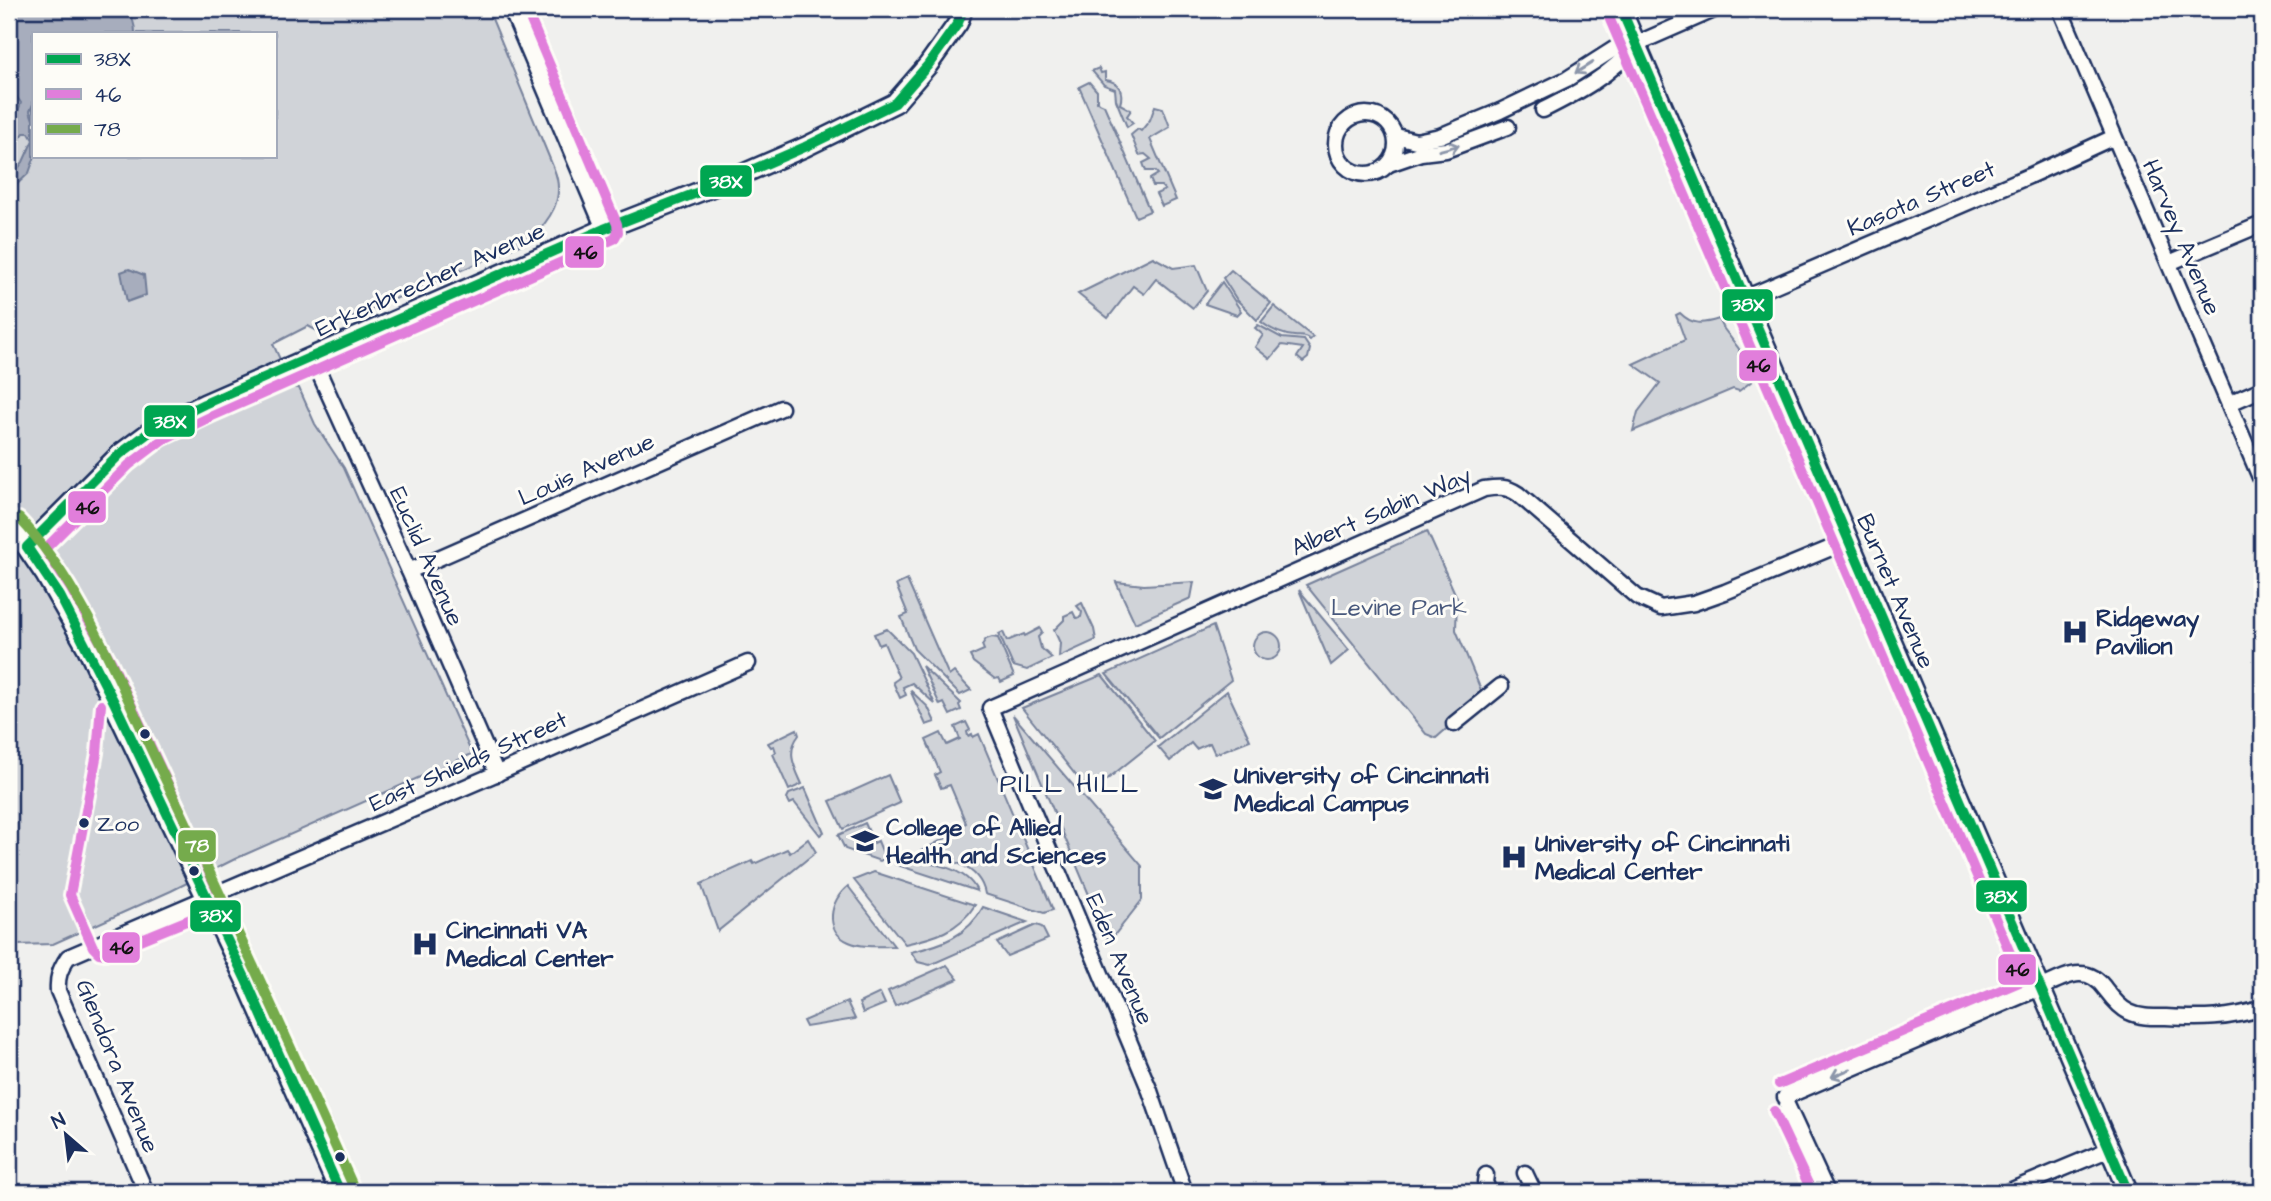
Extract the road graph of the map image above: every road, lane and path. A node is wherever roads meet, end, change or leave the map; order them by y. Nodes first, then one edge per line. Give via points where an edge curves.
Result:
1 (529, 9) edge
2 (963, 9) edge
3 (1621, 9) edge
4 (1716, 9) edge
5 (2060, 9) edge
6 (512, 10) edge
7 (1636, 44) junction
8 (1543, 110) dead end
9 (1508, 127) dead end
10 (1396, 136) junction
11 (2114, 137) junction
12 (1389, 164) junction
13 (2262, 224) edge
14 (604, 229) junction
15 (2169, 263) junction
16 (1745, 298) junction
17 (313, 357) junction
18 (2262, 389) edge
19 (2230, 403) junction
20 (780, 408) dead end
21 (2262, 482) edge
22 (9, 528) edge
23 (1848, 541) junction
24 (27, 547) junction
25 (409, 571) junction
26 (747, 663) dead end
27 (1501, 686) dead end
28 (990, 708) joint
29 (1454, 724) dead end
30 (497, 774) junction
31 (206, 898) junction
32 (68, 957) joint
33 (2040, 988) junction
34 (2262, 1008) edge
35 (2110, 1149) junction
36 (1525, 1173) dead end
37 (1486, 1175) dead end
38 (146, 1192) edge
39 (340, 1192) edge
40 (1185, 1192) edge
41 (1489, 1192) edge
42 (1534, 1192) edge
43 (1827, 1192) edge
44 (2007, 1192) edge
45 (2128, 1192) edge

1 - 6 street
2 - 14 street, Erkenbrecher Avenue via 928,65 895,103 722,183
3 - 7 street, Burnet Avenue
4 - 7 street
5 - 11 street, Harvey Avenue
6 - 14 street
7 - 8 street via 1620,64
7 -> 10 street via 1614,49 1545,90 1440,135 1416,141
7 - 16 street, Burnet Avenue
12 -> 9 street via 1446,150
10 - 12 street
10 - 12 street via 1385,119 1365,113 1346,120 1336,137 1339,158 1353,171 1372,173
11 - 15 street, Harvey Avenue
11 - 16 street, Kasota Street
13 - 15 street
14 - 17 street, Erkenbrecher Avenue
15 - 19 street, Harvey Avenue
16 - 23 street, Burnet Avenue
17 - 24 street, Erkenbrecher Avenue via 155,428 120,454
17 - 25 street, Euclid Avenue
18 - 19 street
19 - 21 street, Harvey Avenue
20 - 25 street, Louis Avenue
22 - 24 main road
23 - 28 street, Albert Sabin Way via 1726,592 1677,607 1661,607 1637,597 1518,494 1499,487 1484,489
23 - 33 street, Burnet Avenue
24 - 31 main road via 87,647
25 - 30 street, Euclid Avenue
26 - 30 street, East Shields Street
27 - 29 street
28 - 40 street, Eden Avenue via 1155,1102
30 - 31 street, East Shields Street
31 - 32 street, East Shields Street
31 - 39 main road
32 - 38 street, Glendora Avenue via 57,979 58,990
33 - 34 street via 2073,974 2088,974 2126,1011 2140,1016 2205,1019
33 - 35 street, Burnet Avenue
33 -> 43 street via 1786,1101
35 - 44 street
35 - 45 street, Burnet Avenue
36 - 42 street
37 - 41 street

